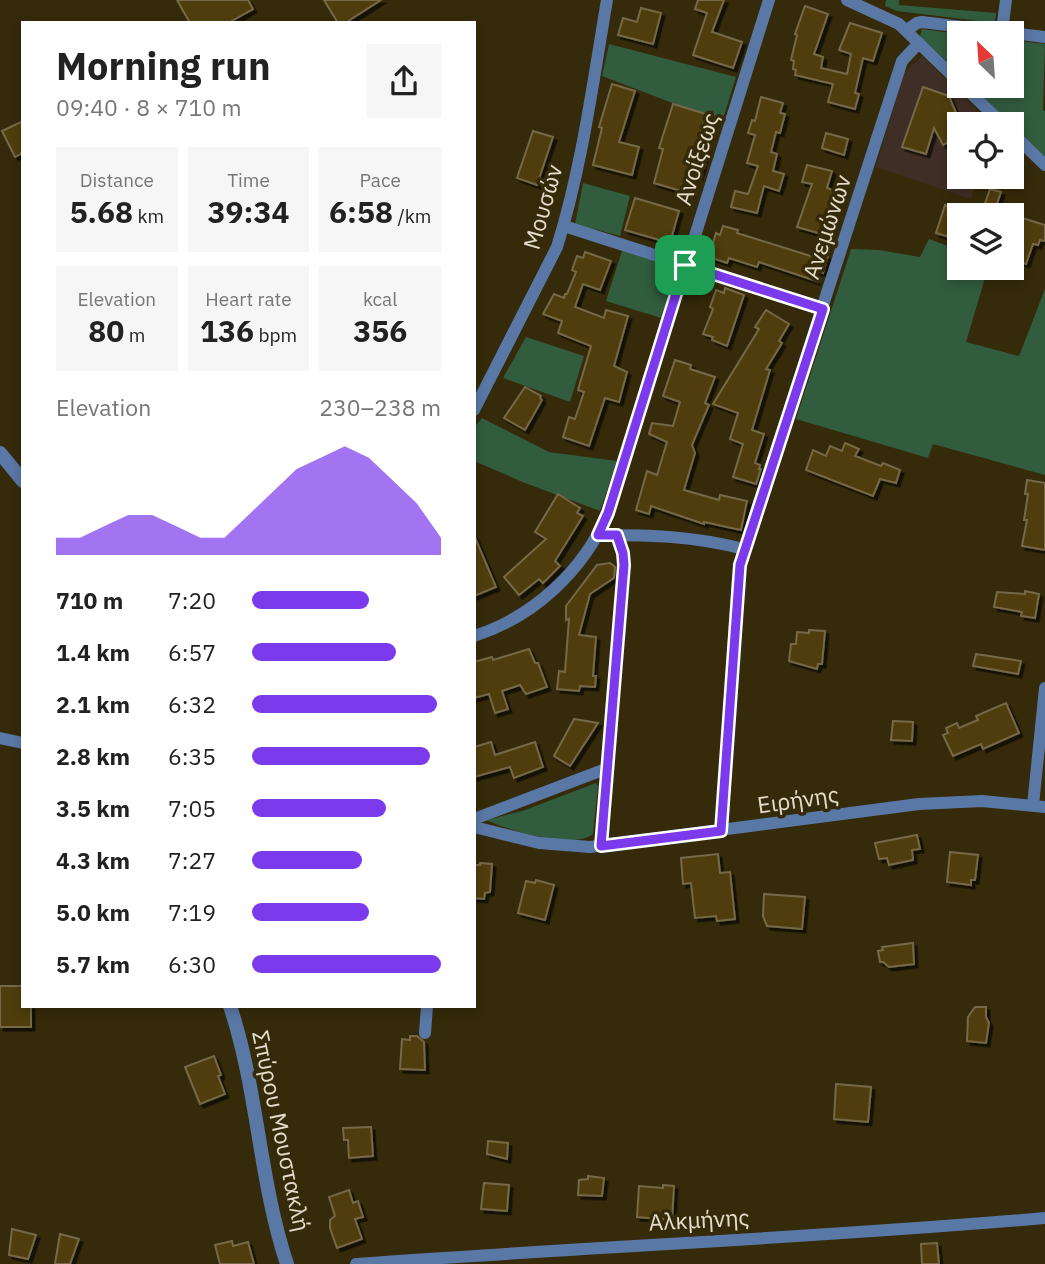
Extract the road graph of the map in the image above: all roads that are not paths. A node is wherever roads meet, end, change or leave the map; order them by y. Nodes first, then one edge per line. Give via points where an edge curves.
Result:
1 (607, 0) edge
2 (769, 0) edge
3 (847, 0) edge
4 (1006, 0) edge
5 (1003, 21) edge
6 (947, 25) edge
7 (907, 30) junction
8 (1024, 34) edge
9 (1045, 37) edge
10 (919, 43) junction
11 (947, 70) edge
12 (976, 98) edge
13 (990, 112) edge
14 (1024, 145) edge
15 (1045, 165) edge
16 (564, 226) junction
17 (685, 265) junction
18 (823, 309) junction
19 (476, 406) edge
20 (0, 453) edge
21 (21, 479) edge
22 (598, 535) junction
23 (617, 535) junction
24 (744, 549) junction
25 (476, 635) edge
26 (1045, 688) edge
27 (0, 738) edge
28 (21, 743) edge
29 (608, 768) junction
30 (1039, 806) edge
31 (476, 818) edge
32 (476, 827) edge
33 (721, 831) junction
34 (601, 846) junction
35 (231, 1008) edge
36 (427, 1008) edge
37 (425, 1033) dead end
38 (1045, 1218) edge
39 (288, 1264) edge
40 (356, 1264) edge

1 - 16 street, Μουσών
2 - 17 street, Ανοίξεως
3 - 7 street
4 - 5 street
6 - 7 street via 922,22
7 - 10 street
8 - 9 street
10 - 11 street
10 - 18 street, Ανεμώνων via 902,61
12 - 13 street
14 - 15 street
16 - 17 street
16 - 19 street, Μουσών
17 - 18 street
17 - 22 street, Ανοίξεως
18 - 24 street, Ανεμώνων
20 - 21 street
22 - 23 street
22 - 25 street, Ανοίξεως via 570,572 536,604 502,626
23 - 24 street via 695,538
23 - 29 street via 624,565
24 - 33 street, Ανεμώνων via 738,578
26 - 30 street
27 - 28 street
29 - 31 street
29 - 34 street
30 - 33 street, Ειρήνης via 982,801 919,804
32 - 34 street, Ειρήνης via 539,843
33 - 34 street, Ειρήνης
35 - 39 street, Σπύρου Μουστακλή via 270,1206
36 - 37 street
38 - 40 street, Αλκμήνης

